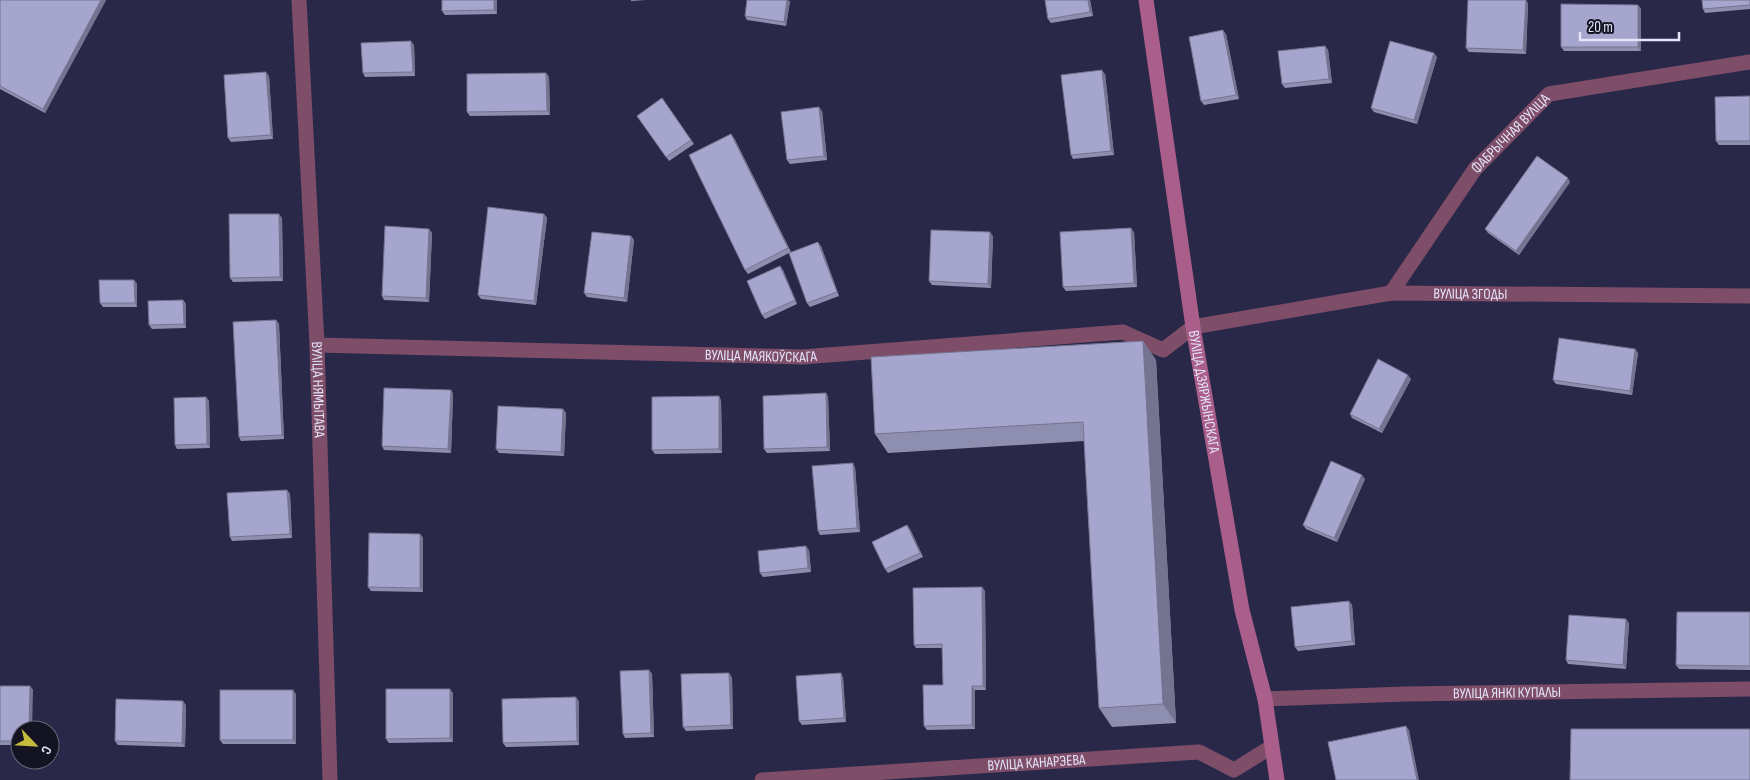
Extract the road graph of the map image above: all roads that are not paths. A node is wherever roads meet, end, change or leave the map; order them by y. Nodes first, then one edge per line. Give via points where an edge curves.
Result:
1 (299, 0) edge
2 (1146, 0) edge
3 (1750, 62) edge
4 (1391, 293) junction
5 (1750, 296) edge
6 (1193, 327) junction
7 (317, 345) junction
8 (1750, 688) edge
9 (1265, 699) junction
10 (1271, 747) junction
11 (330, 780) edge
12 (762, 780) edge
13 (1277, 780) edge

1 - 7 street, ВУЛІЦА НЯМЫТАВА
2 - 6 street, ВУЛІЦА ДЗЯРЖЫНСКАГА
3 - 4 street, ФАБРЫЧНАЯ ВУЛІЦА via 1549,94 1475,169
4 - 5 street, ВУЛІЦА ЗГОДЫ
4 - 6 street, ВУЛІЦА ЗГОДЫ
6 - 7 street, ВУЛІЦА МАЯКОЎСКАГА via 1163,350 1124,332 802,357
6 - 9 street, ВУЛІЦА ДЗЯРЖЫНСКАГА via 1242,610
7 - 11 street, ВУЛІЦА НЯМЫТАВА
8 - 9 street, ВУЛІЦА ЯНКІ КУПАЛЫ
9 - 10 street, ВУЛІЦА ДЗЯРЖЫНСКАГА
10 - 12 street, ВУЛІЦА КАНАРЭЕВА via 1234,770 1199,752
10 - 13 street, ВУЛІЦА ДЗЯРЖЫНСКАГА

